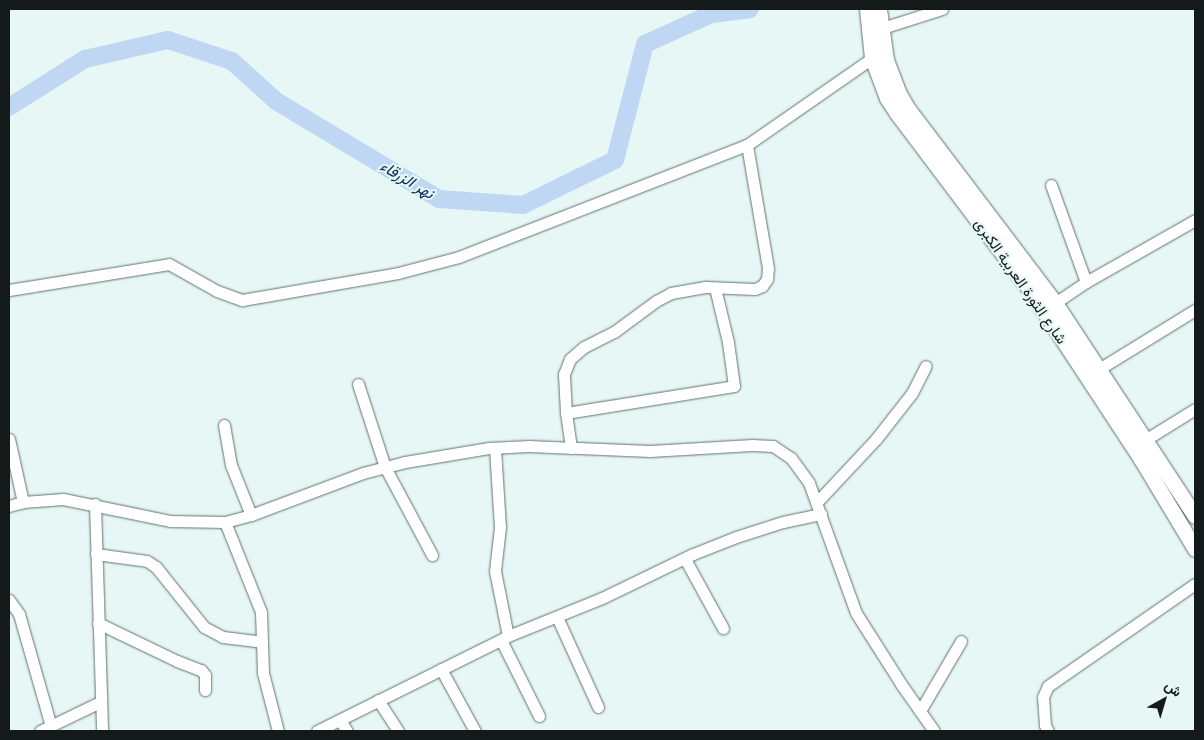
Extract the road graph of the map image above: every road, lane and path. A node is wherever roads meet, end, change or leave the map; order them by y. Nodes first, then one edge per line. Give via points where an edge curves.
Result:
1 (867, 9) edge
2 (880, 9) edge
3 (942, 9) edge
4 (882, 28) junction
5 (872, 58) junction
6 (747, 145) junction
7 (1051, 185) dead end
8 (1195, 220) edge
9 (1086, 282) junction
10 (715, 288) junction
11 (9, 290) edge
12 (1055, 302) junction
13 (1195, 310) edge
14 (926, 366) dead end
15 (1099, 369) junction
16 (358, 384) dead end
17 (1195, 409) edge
18 (566, 413) junction
19 (224, 425) dead end
20 (9, 440) edge
21 (1145, 440) junction
22 (496, 448) junction
23 (571, 448) junction
24 (385, 467) junction
25 (23, 502) junction
26 (817, 502) junction
27 (95, 504) junction
28 (9, 506) edge
29 (821, 514) junction
30 (251, 515) junction
31 (1195, 516) edge
32 (225, 522) junction
33 (1195, 549) edge
34 (96, 554) junction
35 (432, 555) dead end
36 (685, 558) junction
37 (1195, 584) edge
38 (9, 600) edge
39 (556, 617) junction
40 (98, 623) junction
41 (723, 628) dead end
42 (504, 638) junction
43 (961, 641) dead end
44 (262, 642) junction
45 (441, 669) junction
46 (206, 690) dead end
47 (378, 700) junction
48 (100, 702) junction
49 (598, 707) dead end
50 (920, 711) junction
51 (539, 716) dead end
52 (340, 720) junction
53 (52, 726) junction
54 (40, 731) edge
55 (102, 731) edge
56 (278, 731) edge
57 (317, 731) edge
58 (346, 731) edge
59 (398, 731) edge
60 (475, 731) edge
61 (934, 731) edge
62 (1048, 731) edge

1 - 5 main road, شارع الثورة العربية الكبرى
2 - 4 main road, شارع الثورة العربية الكبرى
3 - 4 street
4 - 12 main road, شارع الثورة العربية الكبرى via 886,60 908,109
5 - 6 street
5 - 33 main road, شارع الثورة العربية الكبرى via 887,98 896,112 1028,286 1141,459
6 - 10 street via 768,268 767,279 755,289
6 - 11 street via 459,257 398,273 242,300 224,294 169,264
7 - 9 street
8 - 9 street
9 - 12 street
10 - 18 street via 663,296 627,324 574,354 564,374
10 - 18 street via 734,386
12 - 15 main road, شارع الثورة العربية الكبرى
13 - 15 street
14 - 26 street via 915,389 876,439
15 - 21 main road, شارع الثورة العربية الكبرى
16 - 24 street
17 - 21 street
18 - 23 street
19 - 30 street via 231,465
20 - 25 street
21 - 31 main road, شارع الثورة العربية الكبرى
22 - 23 street
22 - 24 street via 440,455
22 - 42 street via 500,527 495,571
23 - 26 street via 650,451 773,446 782,450 801,469
24 - 30 street
24 - 35 street
25 - 27 street via 63,499
25 - 28 street
26 - 29 street
27 - 32 street via 170,520
27 - 34 street
29 - 36 street via 736,537
29 - 50 street via 849,598 868,635
30 - 32 street
32 - 44 street via 261,612
34 - 40 street
34 - 44 street via 147,561 156,566 204,627 223,637
36 - 39 street
36 - 41 street
37 - 62 street via 1048,686 1043,697
38 - 53 street via 19,614
39 - 42 street
39 - 49 street
40 - 46 street via 177,662 201,670 205,675
40 - 48 street
42 - 45 street
42 - 51 street
43 - 50 street
44 - 56 street via 263,673
45 - 47 street
45 - 60 street
47 - 52 street
47 - 59 street
48 - 53 street
48 - 55 street
50 - 61 street
52 - 57 street
52 - 58 street
53 - 54 street

